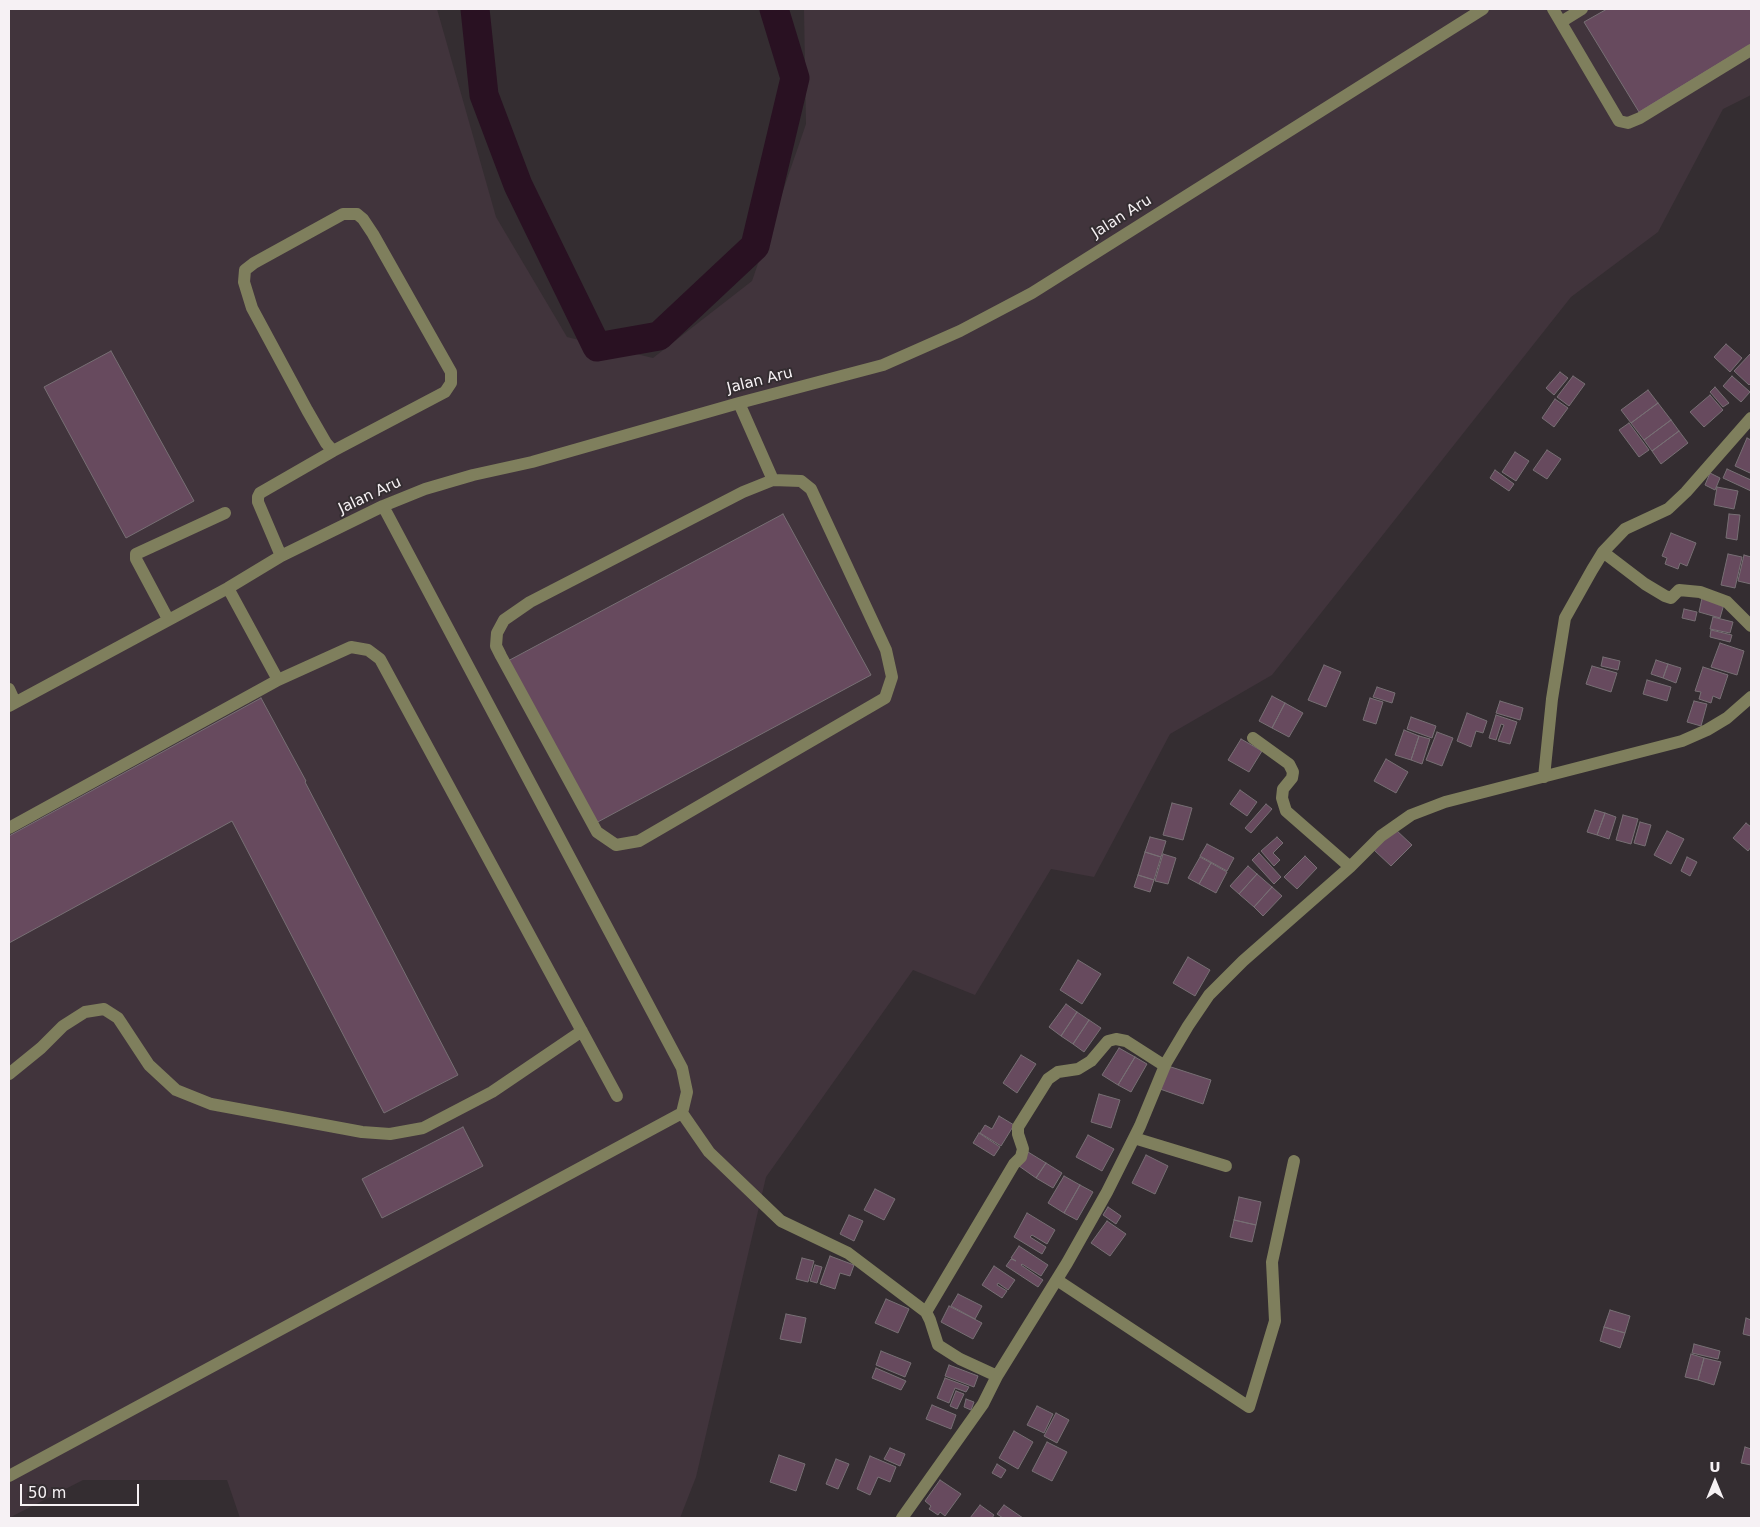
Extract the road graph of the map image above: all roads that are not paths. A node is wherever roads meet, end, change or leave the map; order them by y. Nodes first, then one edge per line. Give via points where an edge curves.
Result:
1 (1483, 9) edge
2 (1553, 9) edge
3 (1582, 9) edge
4 (1561, 22) junction
5 (1751, 50) edge
6 (739, 403) junction
7 (1751, 418) edge
8 (333, 451) junction
9 (773, 480) junction
10 (383, 506) junction
11 (225, 513) dead end
12 (1603, 552) junction
13 (281, 556) junction
14 (228, 588) junction
15 (168, 619) junction
16 (1751, 626) edge
17 (278, 680) junction
18 (9, 689) edge
19 (1751, 697) edge
20 (12, 704) edge
21 (1253, 738) dead end
22 (1544, 777) junction
23 (9, 828) edge
24 (1350, 867) junction
25 (582, 1031) junction
26 (1165, 1066) junction
27 (9, 1074) edge
28 (617, 1096) dead end
29 (682, 1113) junction
30 (1134, 1138) junction
31 (1294, 1162) dead end
32 (1226, 1166) dead end
33 (1057, 1280) junction
34 (926, 1312) junction
35 (997, 1376) junction
36 (9, 1476) edge
37 (908, 1516) edge

1 - 6 street, Jalan Aru via 1032,293 960,331 883,365
2 - 4 street
3 - 4 street
4 - 5 street via 1619,121 1628,123
6 - 9 street
6 - 10 street, Jalan Aru via 532,462 433,486
7 - 12 street via 1668,509 1625,529
8 - 8 street via 252,308 244,282 245,270 344,214 357,214 373,234 451,372 451,383 445,392
8 - 13 street via 258,497
9 - 9 street via 743,492 530,602 504,620 497,633 496,646 501,656 597,832 616,845 639,841 885,698 892,677 886,650 811,489 801,481
10 - 13 street, Jalan Aru
10 - 29 street via 682,1068 687,1092
11 - 15 street via 136,554
12 - 16 street via 1665,596 1671,598 1679,590 1700,592 1727,602
12 - 22 street via 1565,618
13 - 14 street, Jalan Aru
14 - 15 street, Jalan Aru
14 - 17 street
15 - 20 street, Jalan Aru
17 - 23 street
17 - 25 street via 351,647 368,650 380,659
18 - 20 street
19 - 22 street via 1727,718 1682,741
21 - 24 street via 1290,764 1292,778 1283,789 1282,798 1286,811
22 - 24 street via 1446,802 1411,816 1381,836
24 - 26 street via 1209,995
25 - 27 street via 492,1092 424,1128 390,1134 362,1132 211,1104 176,1090 149,1065 118,1018 104,1009 85,1012 62,1026 42,1048
25 - 28 street
26 - 30 street
26 - 34 street via 1126,1041 1116,1039 1108,1040 1091,1061 1078,1069 1058,1072 1048,1079 1018,1127 1023,1149 1021,1157
29 - 34 street via 709,1152 781,1221 848,1253
29 - 36 street
30 - 32 street
30 - 33 street
31 - 33 street via 1272,1262 1275,1321 1250,1407
33 - 35 street
34 - 35 street via 938,1345
35 - 37 street via 983,1404

